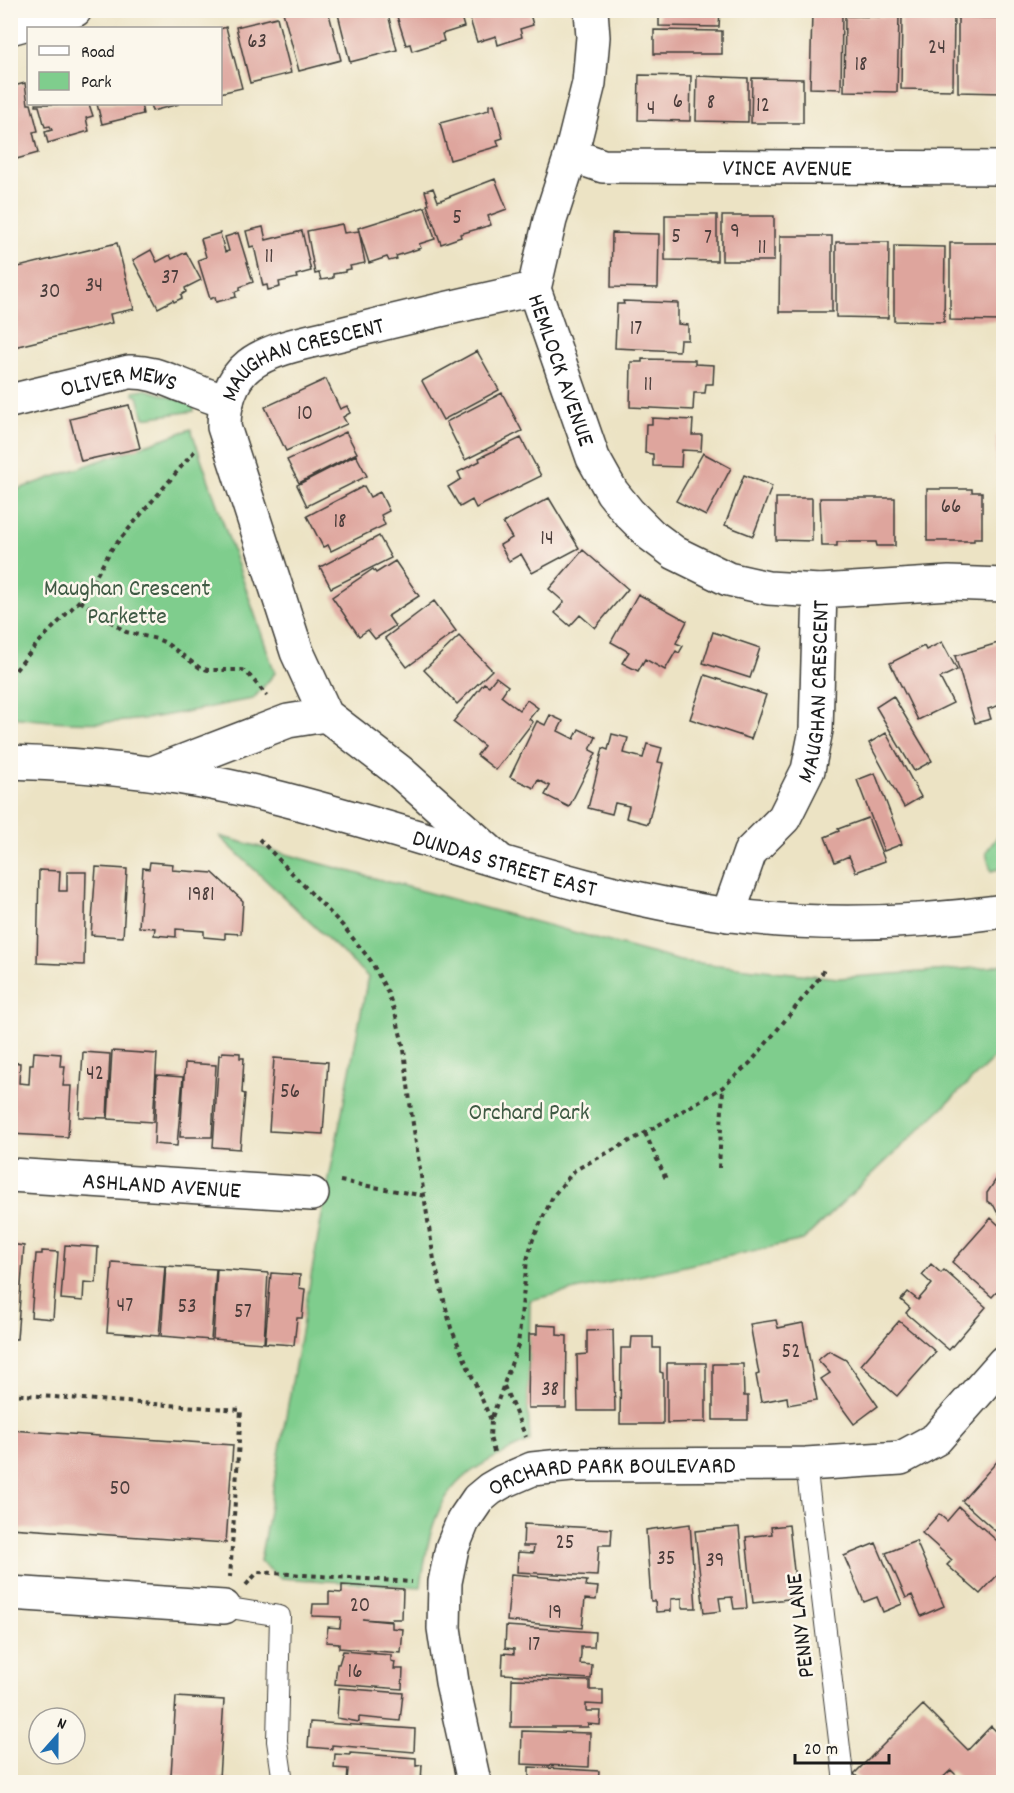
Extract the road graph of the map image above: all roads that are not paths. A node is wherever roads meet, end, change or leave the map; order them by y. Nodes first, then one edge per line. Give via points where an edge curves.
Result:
1 (75, 10) edge
2 (591, 10) edge
3 (10, 28) edge
4 (571, 154) junction
5 (1004, 168) edge
6 (534, 289) junction
7 (10, 401) edge
8 (225, 409) junction
9 (1004, 585) edge
10 (820, 591) junction
11 (326, 715) junction
12 (10, 762) edge
13 (155, 772) junction
14 (500, 861) junction
15 (1004, 911) edge
16 (728, 915) junction
17 (10, 1175) edge
18 (326, 1188) road end
19 (1004, 1362) edge
20 (806, 1464) junction
21 (10, 1593) edge
22 (224, 1607) joint
23 (283, 1782) edge
24 (474, 1782) edge
25 (844, 1782) edge

1 - 3 street
2 - 4 street, HEMLOCK AVENUE via 589,83
4 - 5 street, VINCE AVENUE via 603,166
4 - 6 street, HEMLOCK AVENUE
6 - 8 street, MAUGHAN CRESCENT via 463,303 261,357 248,366 231,388
6 - 10 street, HEMLOCK AVENUE via 593,458 629,513 675,553 728,579 768,588
7 - 8 street, OLIVER MEWS via 142,371 168,378
8 - 11 street, MAUGHAN CRESCENT via 225,427 238,472 297,652
9 - 10 street, MAUGHAN CRESCENT
10 - 16 street, MAUGHAN CRESCENT via 816,730 808,770 784,818 750,852
11 - 13 street via 288,722
11 - 14 street, MAUGHAN CRESCENT via 399,771
12 - 13 street, DUNDAS STREET EAST
13 - 14 street, DUNDAS STREET EAST via 269,795
14 - 16 street, DUNDAS STREET EAST via 623,894
15 - 16 street, DUNDAS STREET EAST via 891,923 828,923
17 - 18 street, ASHLAND AVENUE
19 - 20 street, ORCHARD PARK BOULEVARD via 936,1439 901,1458
20 - 24 street, ORCHARD PARK BOULEVARD via 571,1465 532,1469 502,1482 478,1499 452,1548 445,1582 444,1628
20 - 25 lane, PENNY LANE
21 - 22 street
22 - 23 lane via 280,1616 277,1741

